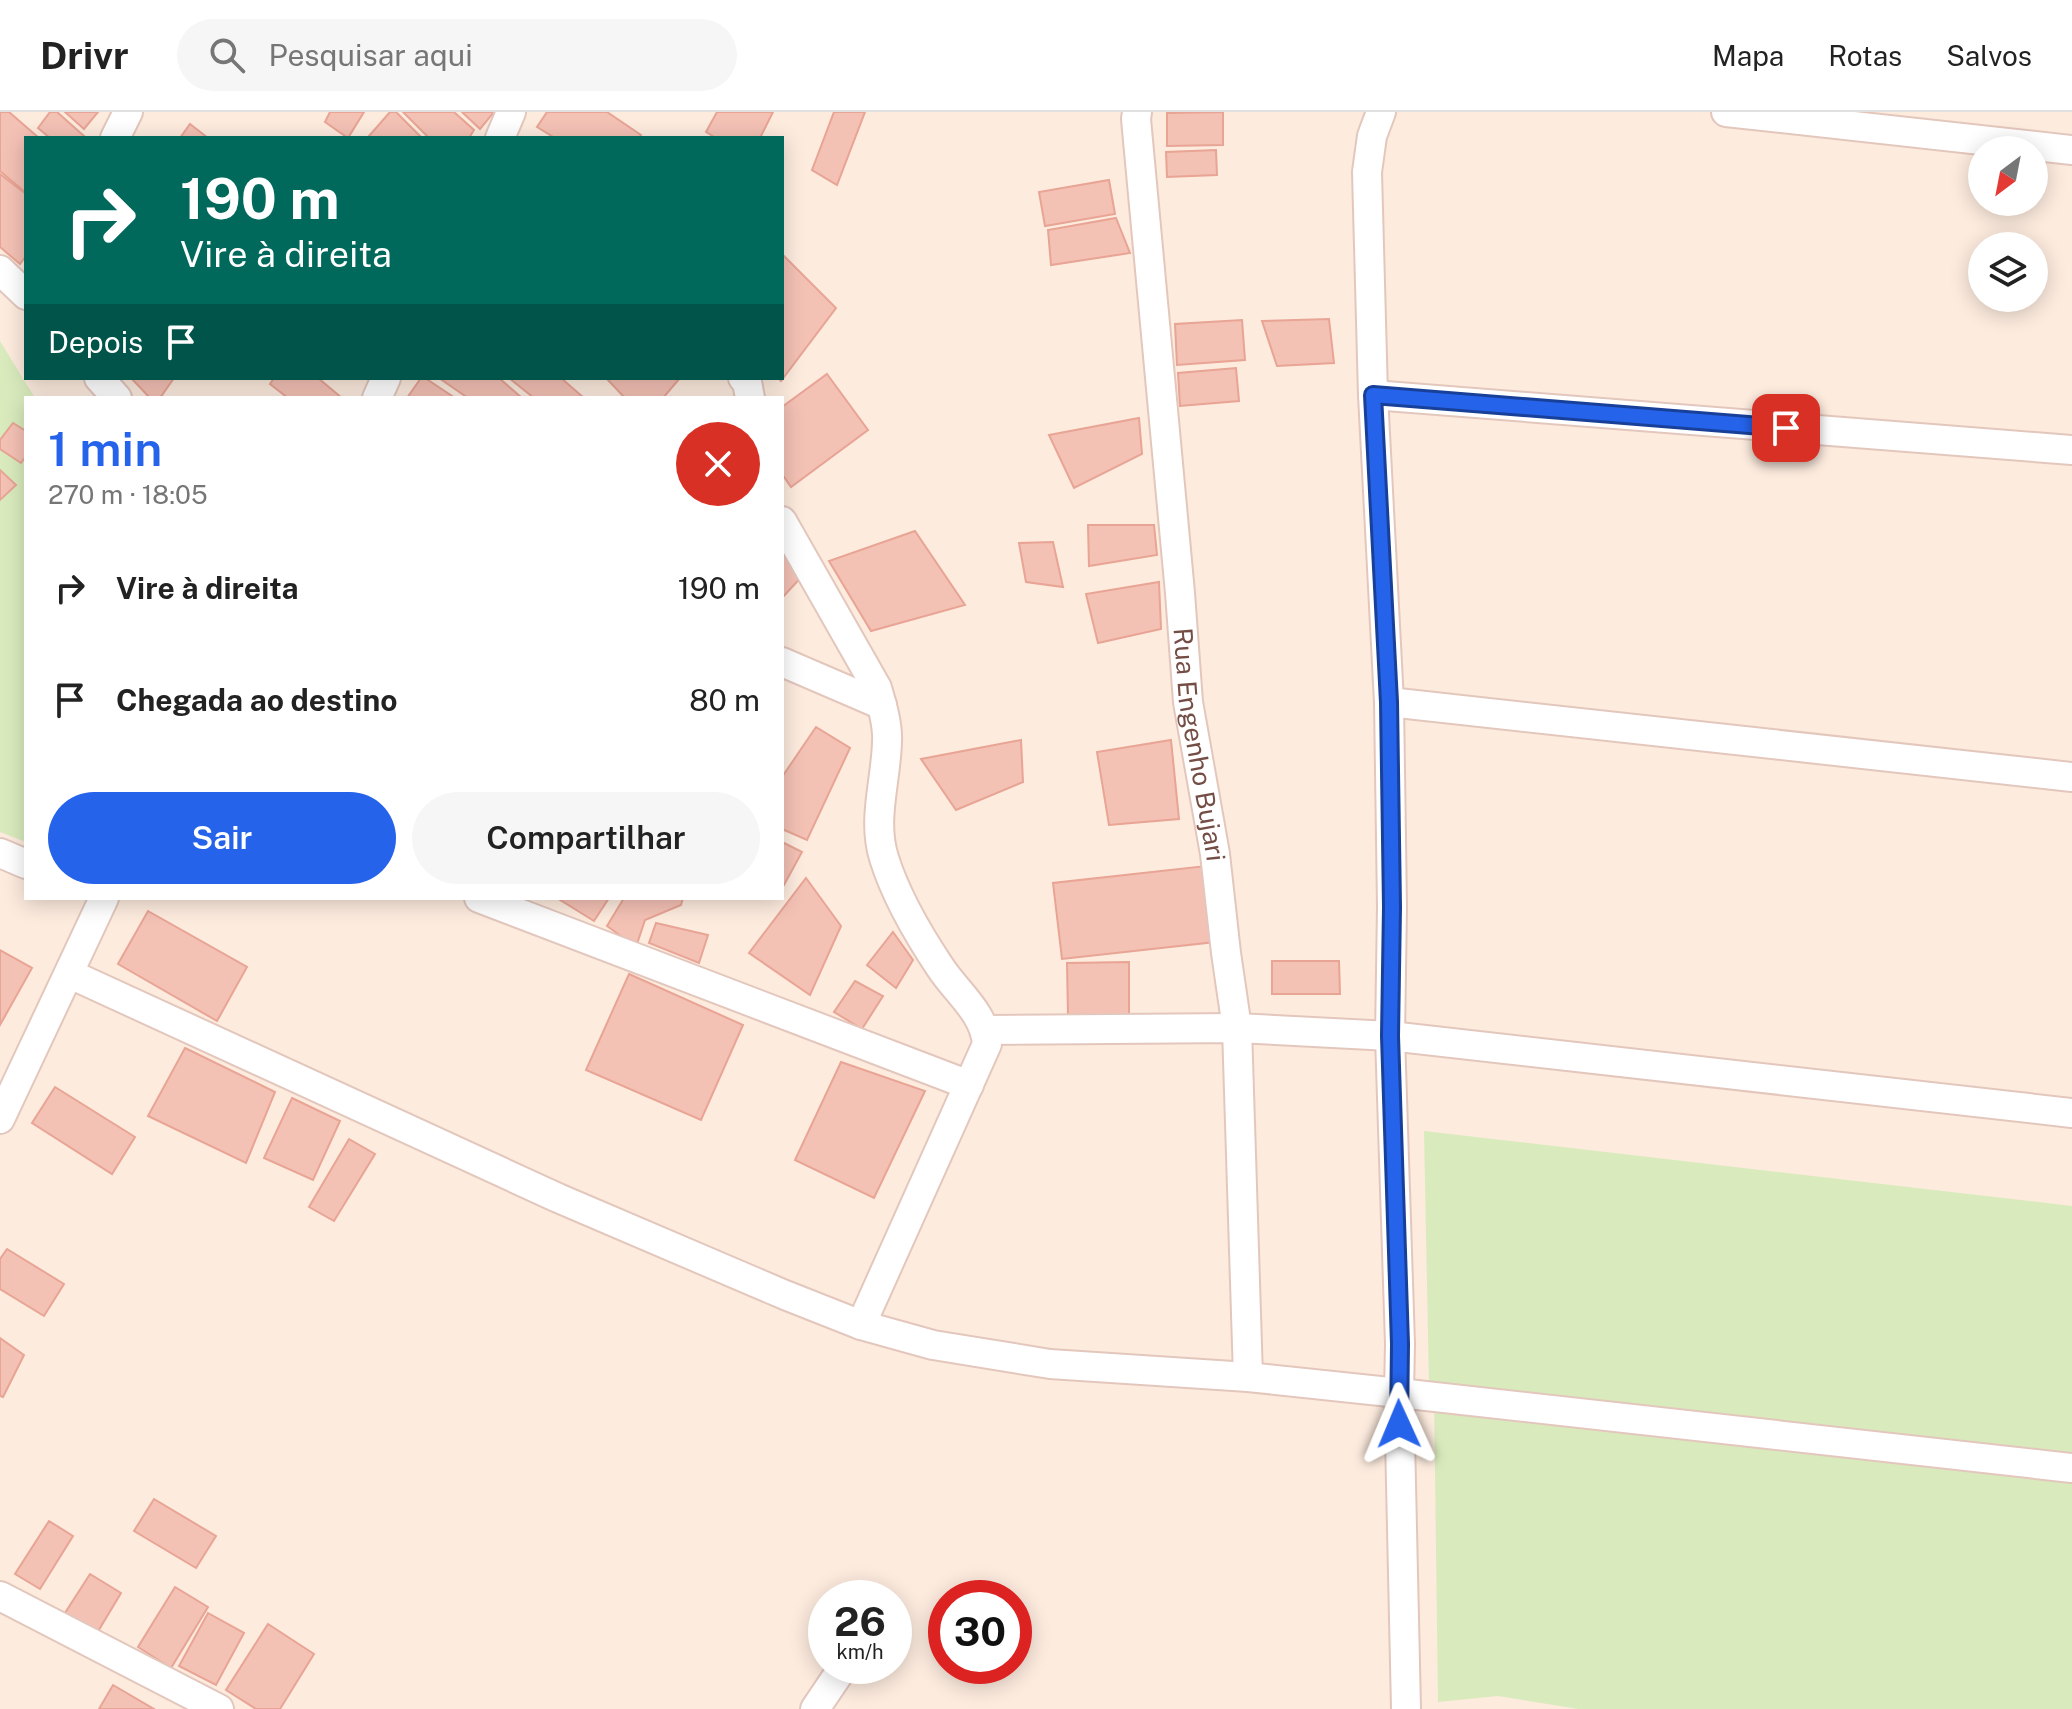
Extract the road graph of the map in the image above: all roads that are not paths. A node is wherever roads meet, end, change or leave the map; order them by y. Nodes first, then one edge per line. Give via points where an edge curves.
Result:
1 (128, 112) edge
2 (511, 112) edge
3 (1137, 112) edge
4 (1381, 112) edge
5 (1726, 112) edge
6 (116, 136) edge
7 (501, 136) edge
8 (2072, 150) edge
9 (0, 270) edge
10 (24, 293) edge
11 (101, 380) edge
12 (1373, 395) junction
13 (115, 396) edge
14 (2072, 450) edge
15 (784, 524) edge
16 (784, 663) edge
17 (1389, 702) junction
18 (882, 705) junction
19 (2072, 777) edge
20 (0, 853) edge
21 (24, 863) edge
22 (103, 900) edge
23 (484, 900) edge
24 (70, 974) junction
25 (1237, 1028) junction
26 (986, 1030) junction
27 (1390, 1036) junction
28 (969, 1085) junction
29 (2072, 1113) edge
30 (0, 1119) edge
31 (861, 1325) junction
32 (1248, 1377) junction
33 (1399, 1393) junction
34 (2072, 1468) edge
35 (0, 1596) edge
36 (832, 1684) edge
37 (219, 1709) edge
38 (815, 1709) edge
39 (1406, 1709) edge

1 - 6 street
2 - 7 street
3 - 25 street, Rua Engenho Bujari via 1188,702 1215,854
4 - 12 street via 1367,172
5 - 8 street
9 - 10 street
11 - 13 street
12 - 14 street
12 - 17 street
15 - 18 street via 864,662
16 - 18 street
17 - 19 street
17 - 27 street
18 - 26 street via 887,741 879,829 883,857 919,933
20 - 21 street
22 - 24 street
23 - 28 street
24 - 30 street
24 - 31 street via 558,1198
25 - 26 street
25 - 27 street
25 - 32 street, Rua Engenho Bujari
26 - 28 street via 987,1044
27 - 29 street
27 - 33 street
28 - 31 street
31 - 32 street via 933,1345 1050,1364
32 - 33 street
33 - 34 street
33 - 39 street
35 - 37 street
36 - 38 street

